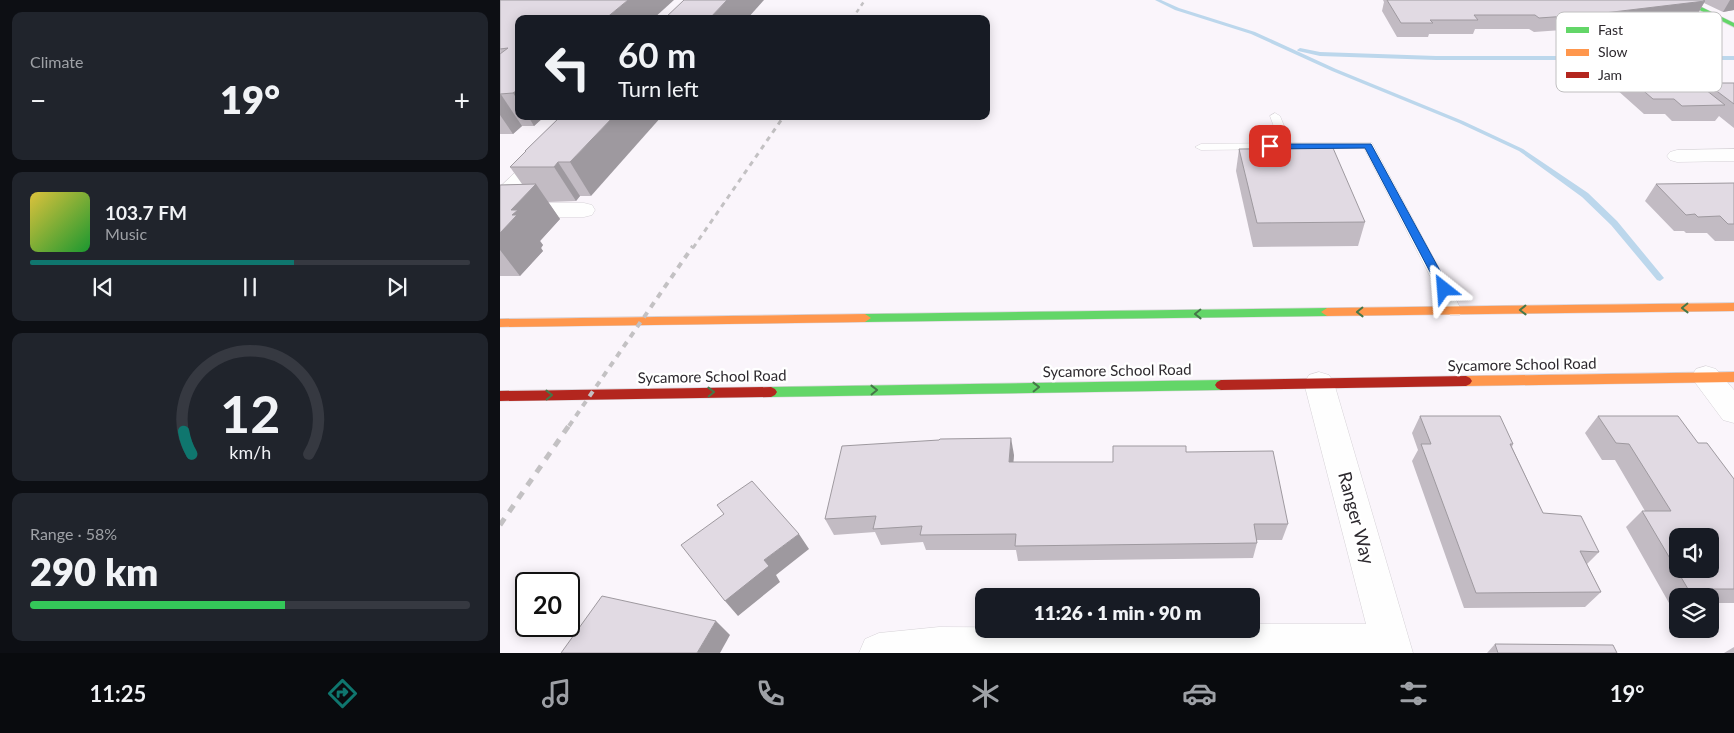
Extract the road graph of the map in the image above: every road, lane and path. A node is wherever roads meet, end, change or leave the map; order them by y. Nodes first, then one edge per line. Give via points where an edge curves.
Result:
1 (1682, 0) edge
2 (1708, 12) edge
3 (1722, 18) edge
4 (1734, 24) edge
5 (1275, 116) dead end
6 (581, 120) edge
7 (1287, 146) junction
8 (1201, 147) dead end
9 (1734, 155) edge
10 (1677, 156) dead end
11 (500, 200) edge
12 (584, 210) dead end
13 (500, 211) edge
14 (1734, 308) edge
15 (1455, 311) junction
16 (500, 323) edge
17 (1720, 377) edge
18 (1319, 383) junction
19 (500, 396) edge
20 (1734, 411) edge
21 (1391, 648) edge
22 (879, 653) edge

1 - 2 main road
3 - 4 main road
5 - 7 lane
6 - 11 street
7 - 8 lane
7 - 15 lane via 1368,145
9 - 10 street
12 - 13 street
14 -> 15 main road
15 -> 16 main road
17 - 18 main road, Sycamore School Road
17 - 20 street
19 -> 18 main road, Sycamore School Road
18 - 21 street, Ranger Way
21 - 22 street via 1036,646 939,647

